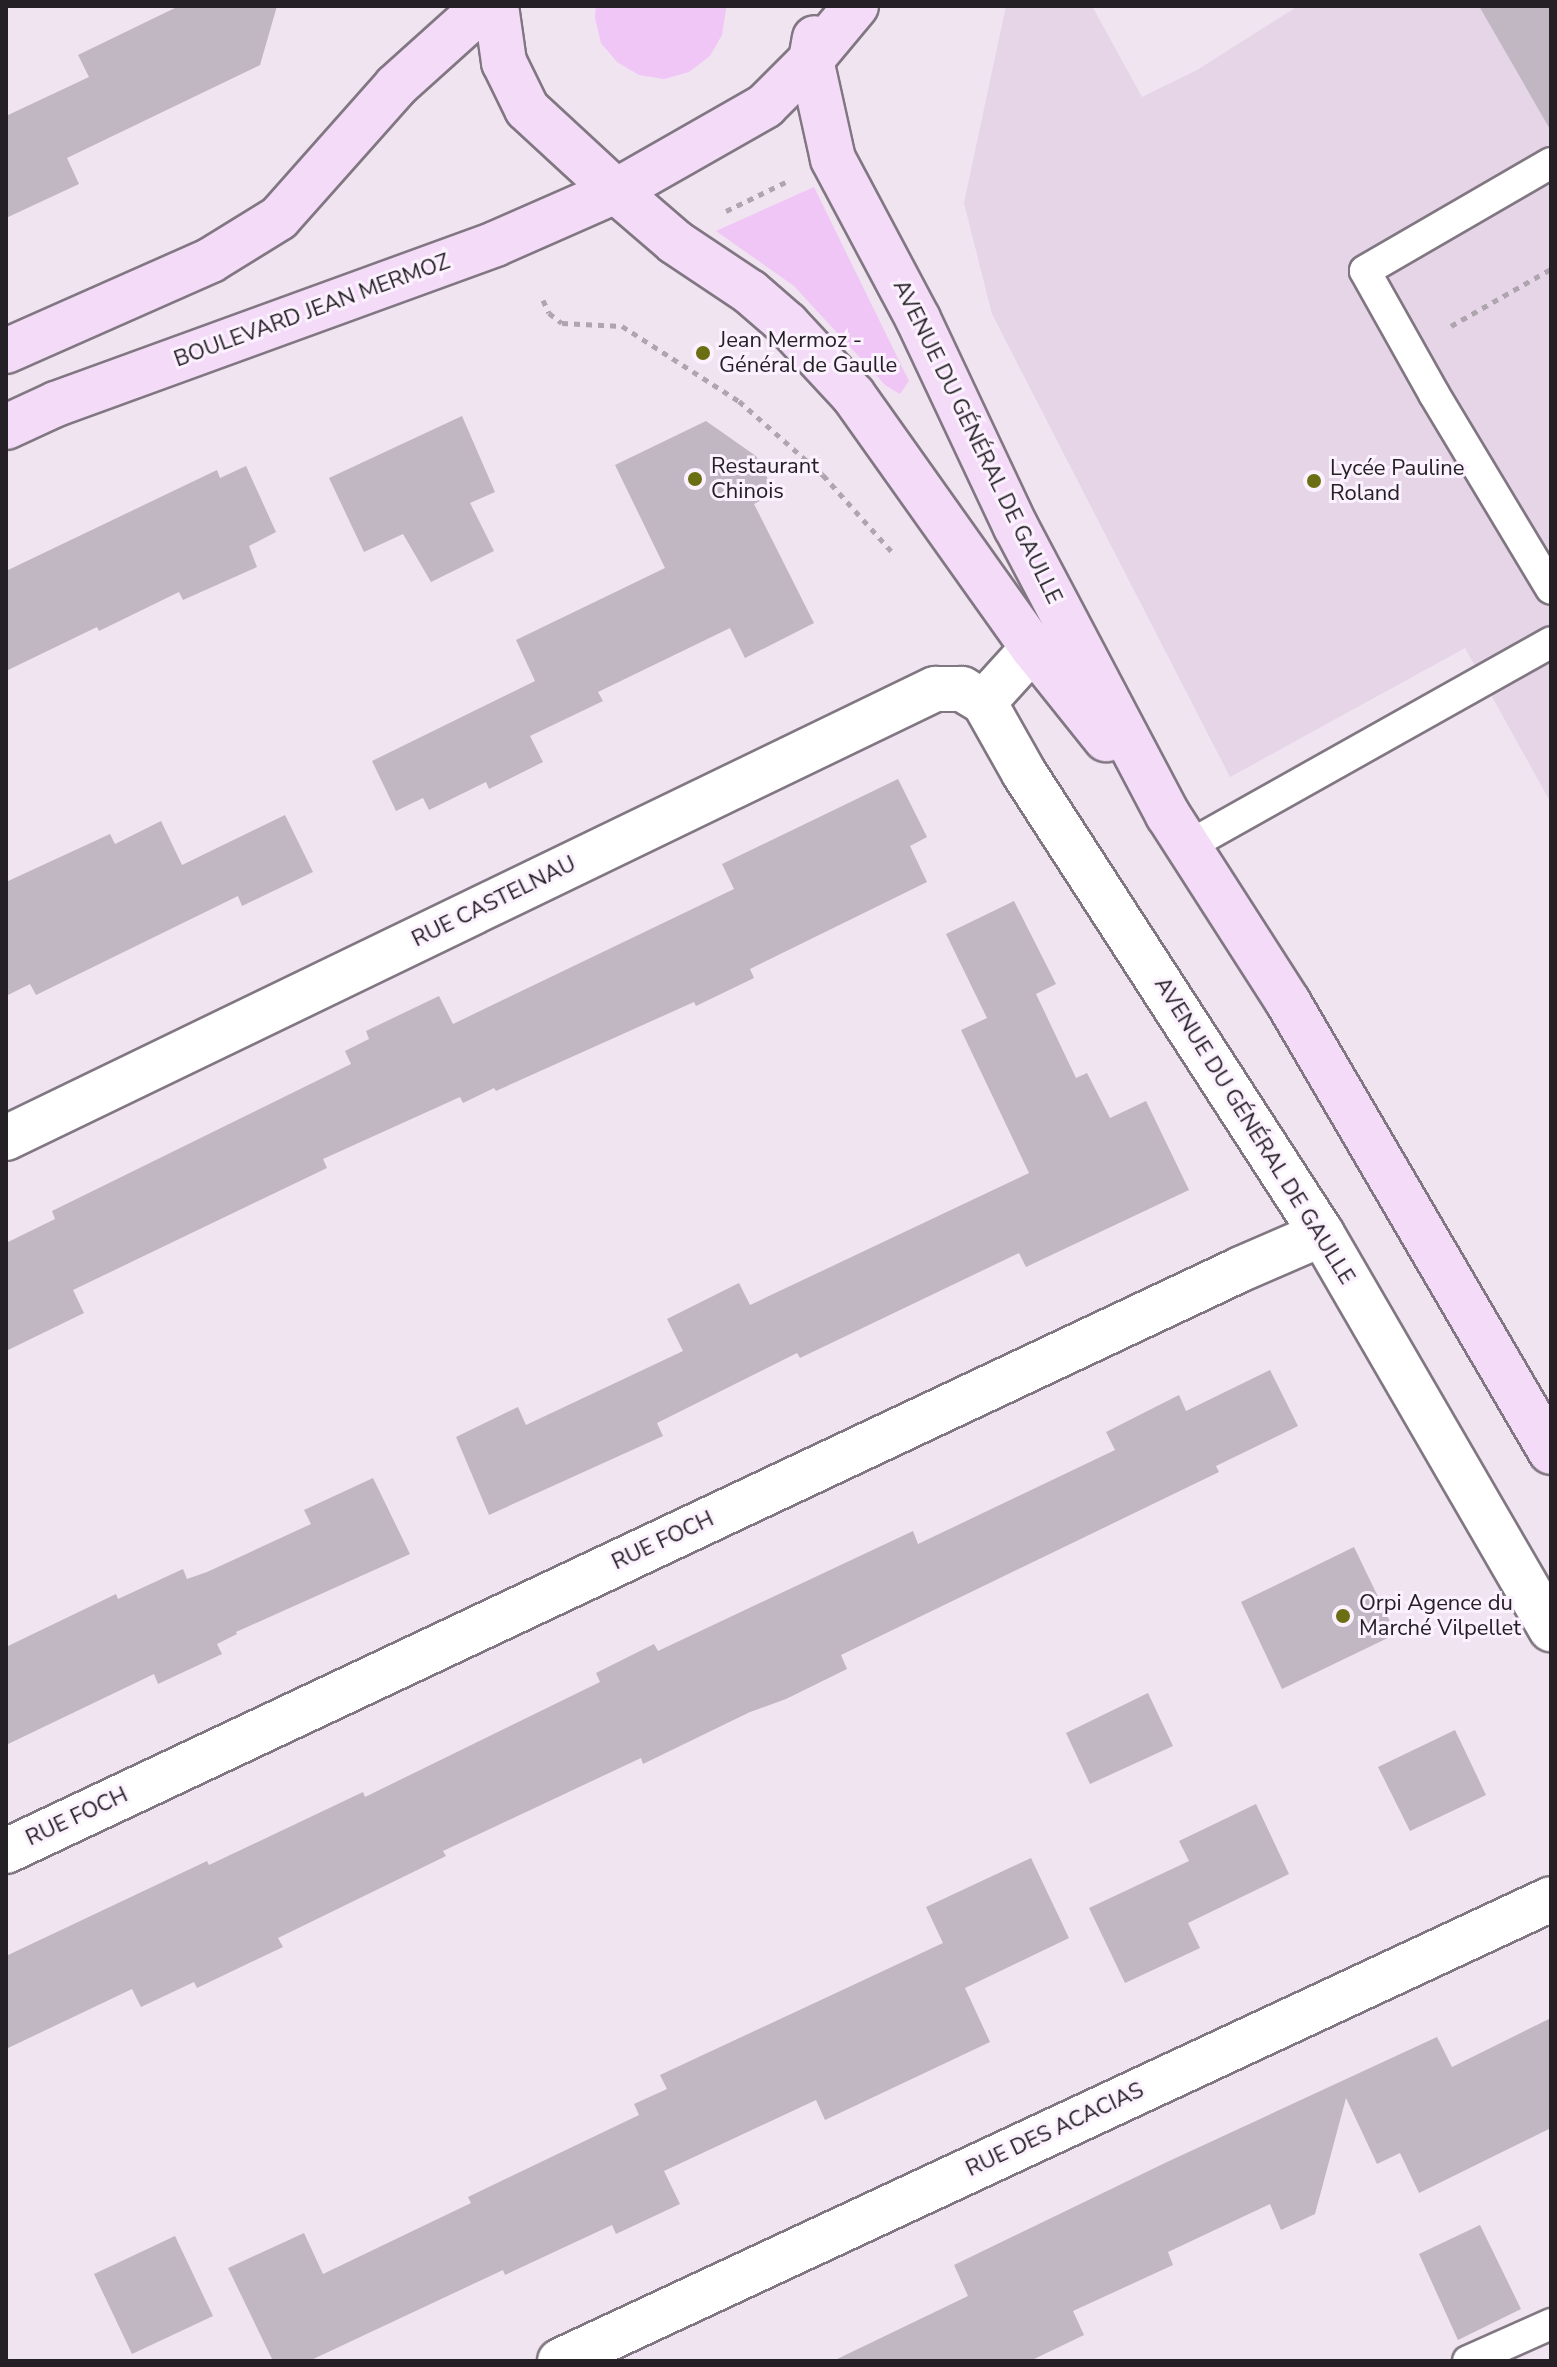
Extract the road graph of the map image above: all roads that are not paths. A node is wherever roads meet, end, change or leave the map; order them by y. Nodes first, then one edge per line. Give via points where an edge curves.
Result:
1 (485, 6) edge
2 (496, 6) edge
3 (819, 6) edge
4 (856, 6) edge
5 (811, 60) junction
6 (1551, 163) edge
7 (616, 191) junction
8 (6, 351) edge
9 (6, 427) edge
10 (1551, 589) edge
11 (1551, 642) edge
12 (1033, 648) junction
13 (984, 702) junction
14 (1178, 830) junction
15 (6, 1138) edge
16 (1322, 1234) junction
17 (1551, 1452) edge
18 (1551, 1629) edge
19 (6, 1851) edge
20 (1551, 1899) edge
21 (1551, 2324) edge
22 (560, 2361) edge
23 (1468, 2361) edge

1 - 8 main road via 396,86 279,218 211,260
2 - 7 main road via 504,62 527,109
3 - 5 main road
4 - 5 main road, BOULEVARD JEAN MERMOZ
5 - 7 main road, BOULEVARD JEAN MERMOZ via 765,106
5 - 14 main road, AVENUE DU GÉNÉRAL DE GAULLE via 833,159 918,319 1016,527
6 - 10 lane via 1365,271
7 - 9 main road, BOULEVARD JEAN MERMOZ via 495,244 56,404
7 - 12 main road, AVENUE DU GÉNÉRAL DE GAULLE via 675,242 750,292 853,395
11 - 14 lane
12 - 13 street
12 - 14 main road, AVENUE DU GÉNÉRAL DE GAULLE
13 - 15 street, RUE CASTELNAU via 962,689 935,689
13 - 16 street, AVENUE DU GÉNÉRAL DE GAULLE via 1024,773
14 - 17 main road, AVENUE DU GÉNÉRAL DE GAULLE via 1288,1002
16 - 18 street, AVENUE DU GÉNÉRAL DE GAULLE
16 - 19 street, RUE FOCH
20 - 22 street, RUE DES ACACIAS
21 - 23 lane

